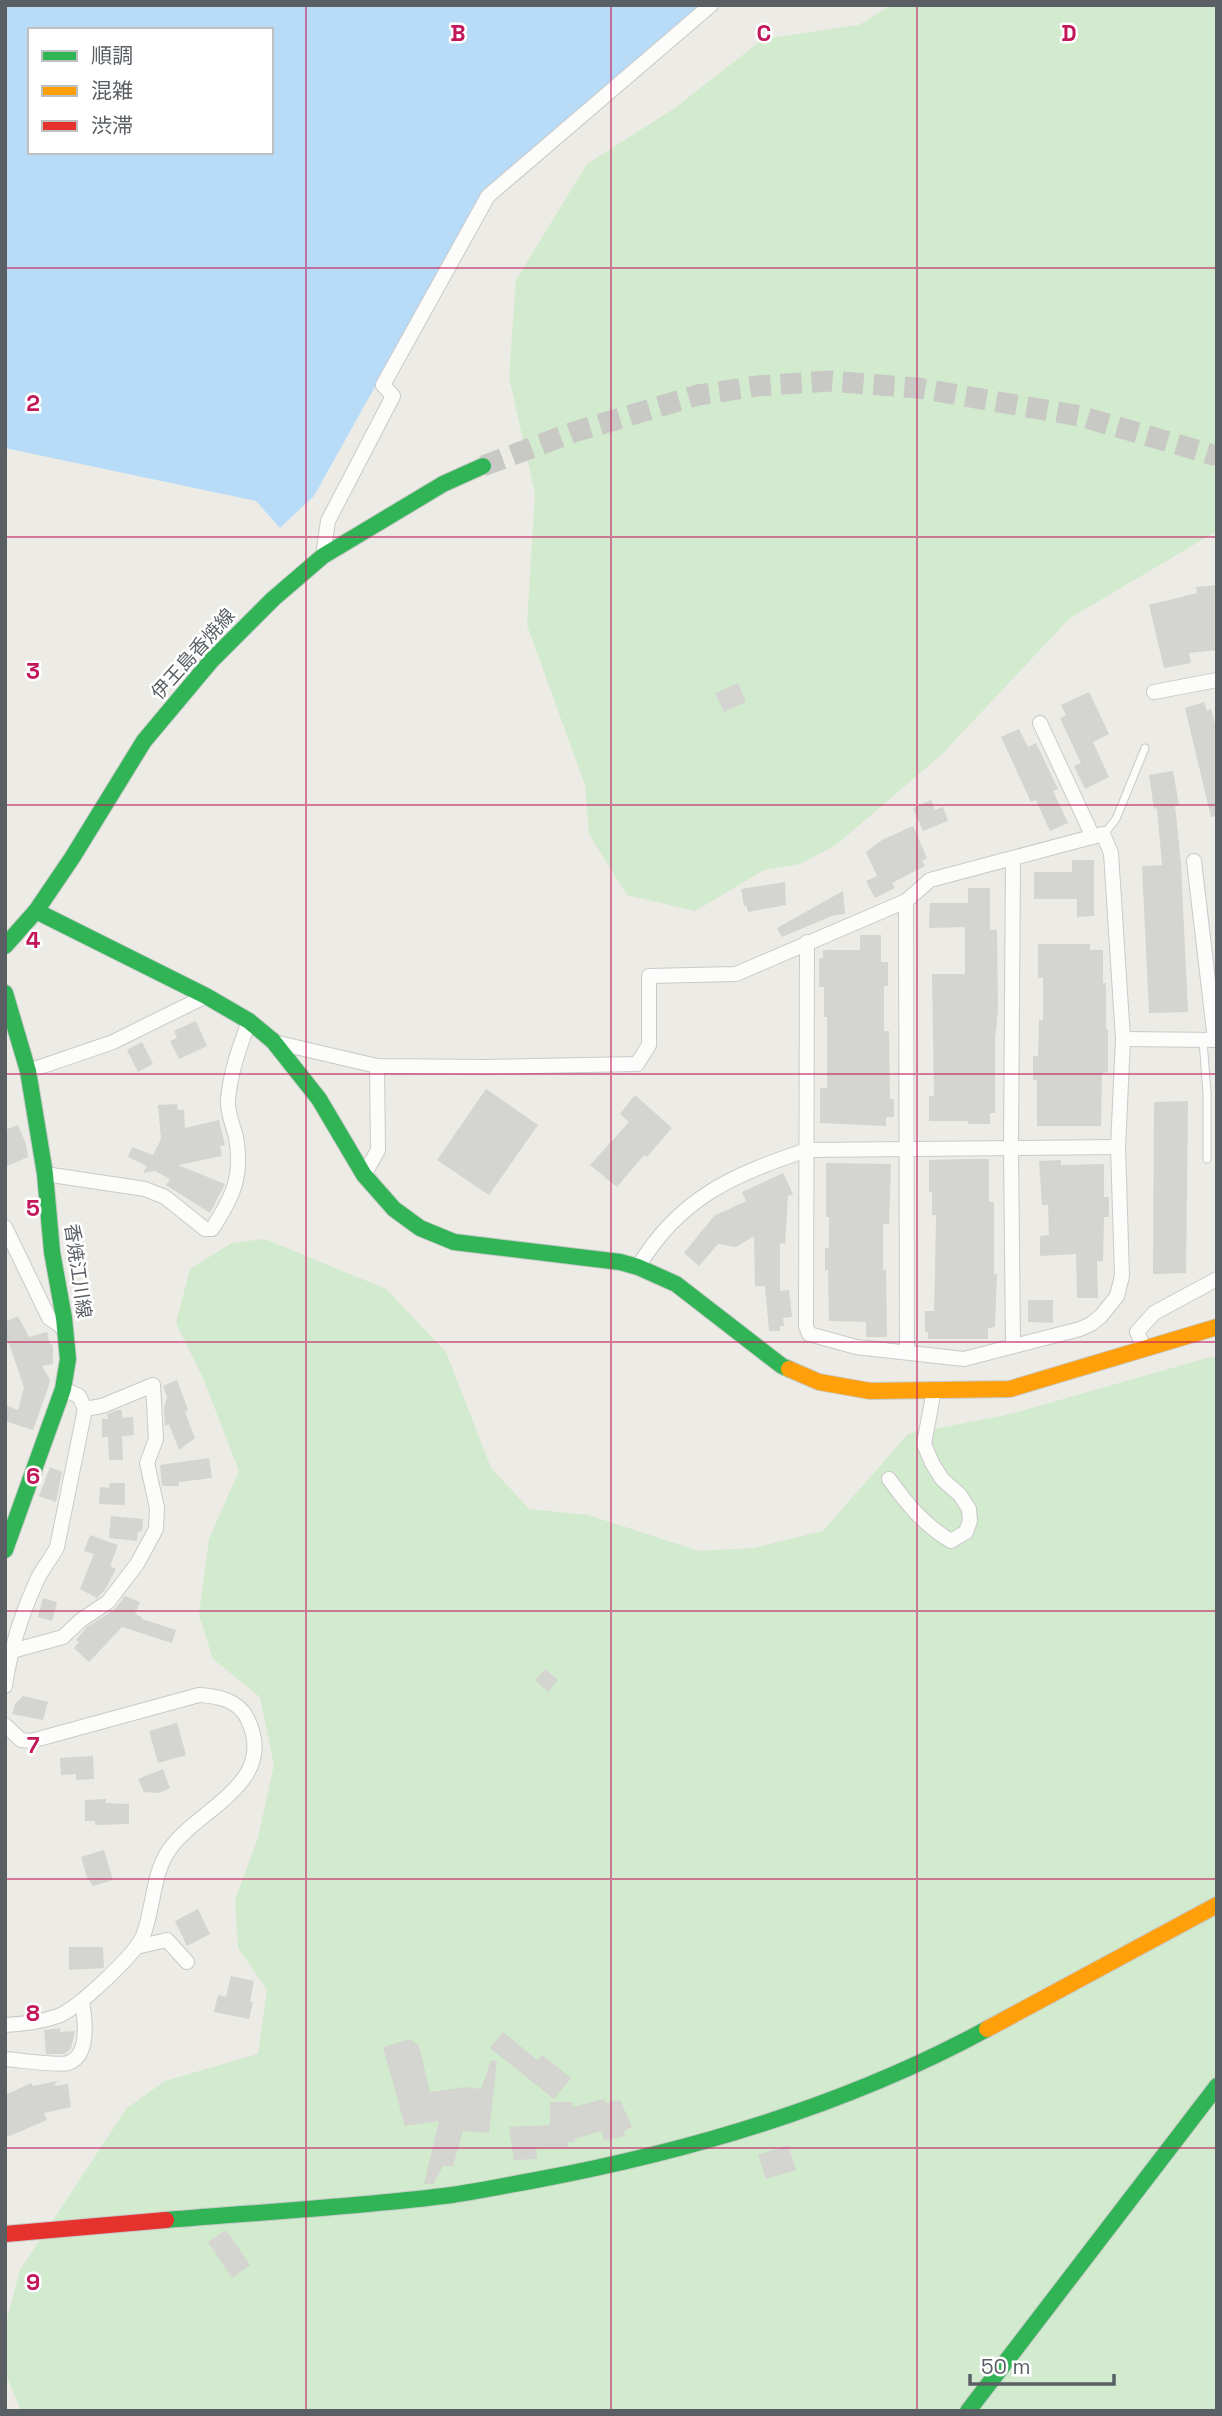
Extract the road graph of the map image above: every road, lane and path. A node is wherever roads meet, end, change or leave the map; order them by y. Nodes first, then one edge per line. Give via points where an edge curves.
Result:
1 (711, 5) edge
2 (484, 466) tunnel mouth
3 (323, 556) junction
4 (1217, 680) edge
5 (1154, 692) dead end
6 (1040, 723) dead end
7 (1145, 748) dead end
8 (1098, 836) junction
9 (1013, 859) junction
10 (1194, 861) dead end
11 (906, 901) junction
12 (36, 911) junction
13 (807, 942) junction
14 (5, 946) edge
15 (5, 993) edge
16 (206, 996) junction
17 (249, 1021) junction
18 (1215, 1025) edge
19 (10, 1030) edge
20 (1123, 1039) junction
21 (1212, 1040) edge
22 (273, 1041) junction
23 (377, 1066) junction
24 (28, 1071) junction
25 (1011, 1147) junction
26 (1118, 1147) junction
27 (908, 1148) junction
28 (807, 1150) junction
29 (1208, 1159) dead end
30 (45, 1174) junction
31 (364, 1175) junction
32 (5, 1227) edge
33 (638, 1266) junction
34 (1217, 1279) edge
35 (1217, 1327) edge
36 (65, 1329) junction
37 (1013, 1346) junction
38 (1144, 1348) junction
39 (906, 1352) junction
40 (63, 1389) junction
41 (934, 1390) junction
42 (86, 1409) junction
43 (889, 1479) dead end
44 (5, 1550) edge
45 (12, 1651) junction
46 (5, 1686) edge
47 (5, 1725) edge
48 (1217, 1905) edge
49 (136, 1947) junction
50 (187, 1962) dead end
51 (82, 2001) junction
52 (5, 2025) edge
53 (5, 2059) edge
54 (1217, 2087) edge
55 (5, 2234) edge
56 (968, 2411) edge

1 - 3 street via 488,196 383,385 393,396 328,521
2 - 3 street, 伊王島香焼線 via 443,484
3 - 12 street, 伊王島香焼線 via 211,661 144,741
4 - 5 street
6 - 8 street
7 - 8 lane via 1116,819
8 - 9 street
8 - 20 street via 1111,853
9 - 11 street via 930,880
9 - 25 street
10 - 18 street
11 - 13 street
11 - 27 street
12 - 14 street, 伊王島香焼線
12 - 16 street
13 - 23 street via 736,974 649,976 649,1045 637,1064
13 - 28 street
15 - 19 street, 香焼江川線
16 - 17 street
16 - 24 street via 113,1042
17 - 22 street
17 - 30 street via 228,1103 240,1166 212,1229 205,1229 145,1189
18 - 21 street
19 - 24 street, 香焼江川線
20 - 21 street
20 - 26 street
21 - 29 lane
22 - 23 street
22 - 31 street via 319,1099
23 - 31 street via 378,1150
24 - 30 street, 香焼江川線
25 - 26 street
25 - 27 street
25 - 37 street
26 - 37 street via 1122,1276 1116,1296 1091,1324
27 - 28 street
27 - 39 street
28 - 33 street via 731,1179 695,1201 657,1236
28 - 39 street via 809,1334 856,1347
30 - 36 street, 香焼江川線
31 - 33 street via 394,1209 446,1239
32 - 36 street via 49,1318
33 - 41 street via 676,1284 782,1366 819,1382 870,1391
34 - 38 street via 1154,1313 1137,1332
35 - 38 street
36 - 40 street, 香焼江川線 via 68,1359
37 - 39 street via 964,1359
38 - 41 street via 1010,1390
40 - 42 street via 79,1396
40 - 44 street, 香焼江川線
41 - 43 street via 924,1444 942,1479 970,1509 965,1532 951,1541 931,1528 904,1502
42 - 45 street via 57,1547 39,1577
42 - 45 street via 153,1385 156,1439 146,1463 157,1508 156,1529 108,1602 63,1637
45 - 46 street
47 - 49 street via 22,1740 31,1741 199,1695 230,1701 245,1714 253,1733 251,1766 235,1791 197,1820 168,1852
48 - 55 street via 960,2044 845,2096 621,2164 453,2195
49 - 50 street via 167,1940
49 - 51 street
51 - 52 street via 59,2016
51 - 53 street via 84,2035 75,2059 64,2064
54 - 56 street

